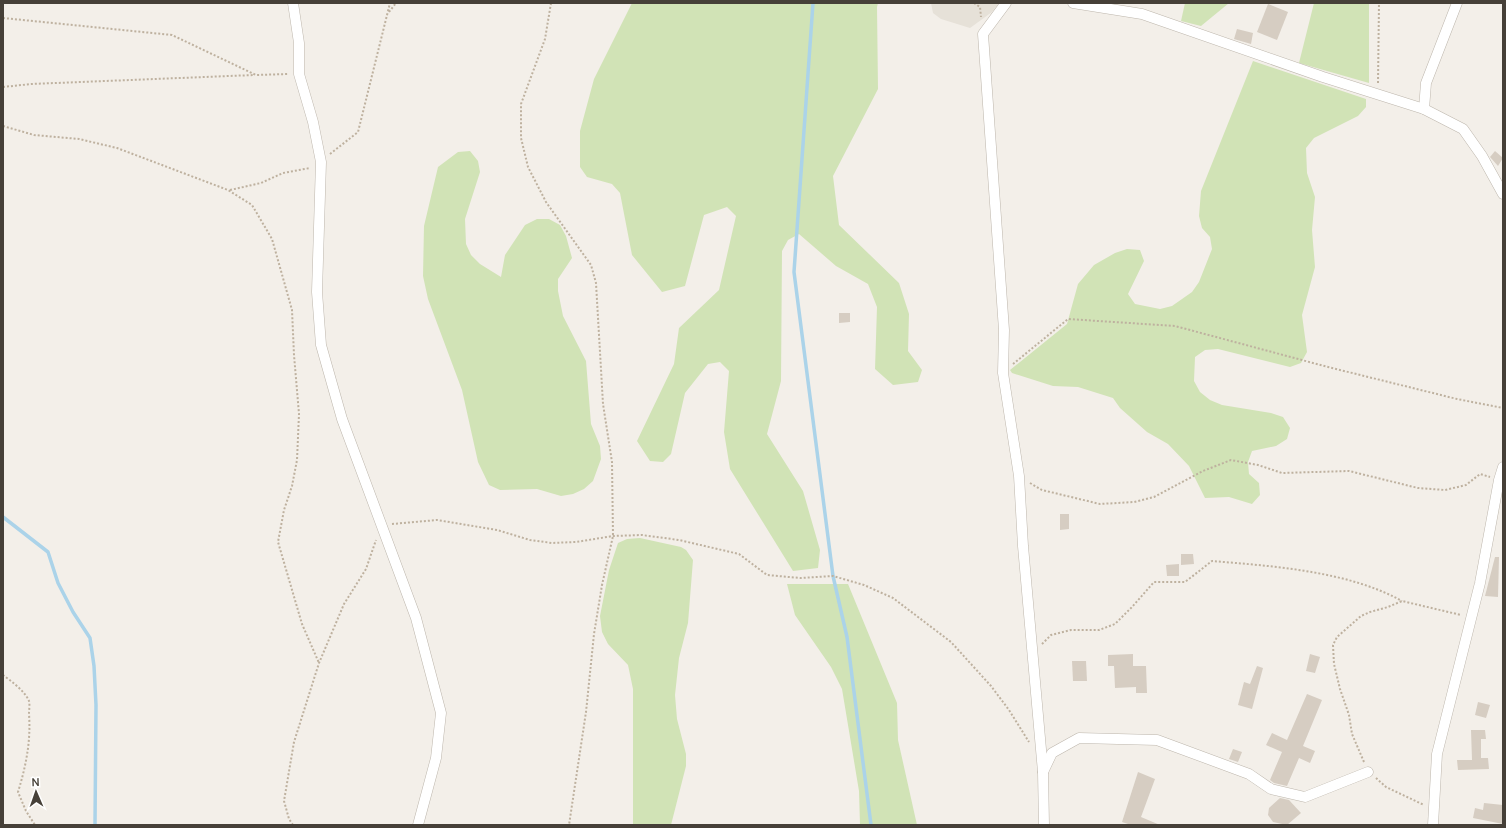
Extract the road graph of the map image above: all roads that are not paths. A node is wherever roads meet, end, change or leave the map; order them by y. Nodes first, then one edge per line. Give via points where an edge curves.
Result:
1 (293, 3) edge
2 (1006, 3) edge
3 (1074, 3) edge
4 (1457, 3) edge
5 (1424, 109) junction
6 (1503, 194) edge
7 (1503, 467) edge
8 (1043, 772) junction
9 (1368, 772) road end
10 (418, 825) edge
11 (1044, 825) edge
12 (1433, 825) edge

1 - 10 street via 299,43 300,74 321,162 317,292 321,345 342,419 416,618 441,713 436,758
2 - 8 street via 983,34 1004,330 1003,373 1019,476
3 - 5 street via 1142,14
4 - 5 street via 1426,83
5 - 6 street via 1463,129 1482,156
7 - 12 street via 1472,618 1437,754
8 - 9 street via 1052,753 1079,738 1157,740 1249,774 1271,789 1305,797
8 - 11 street

